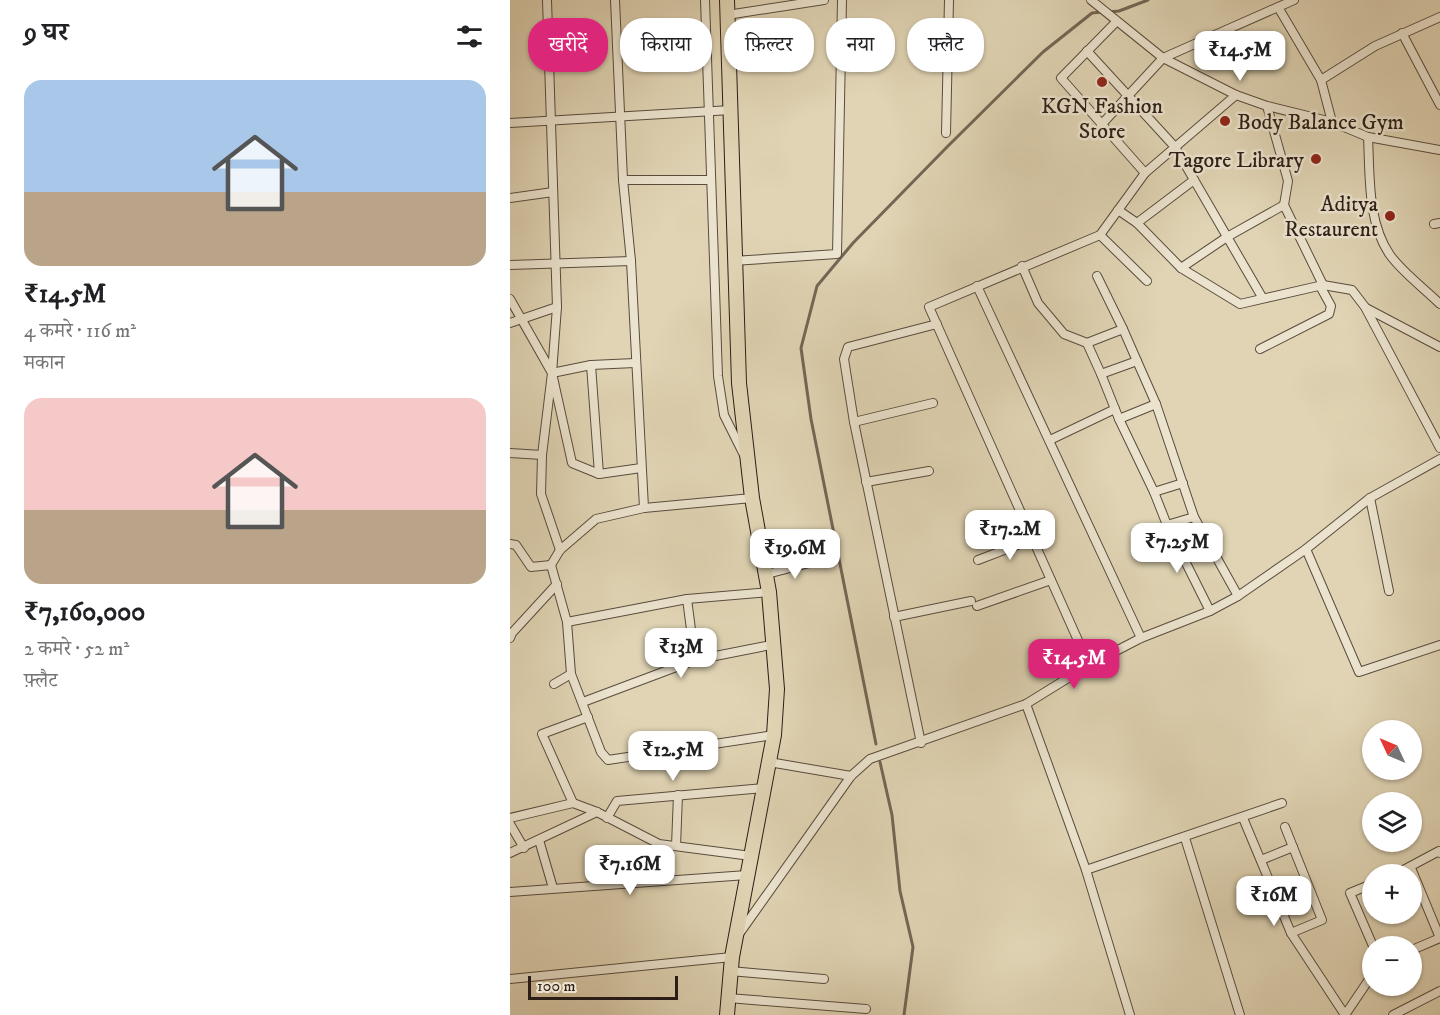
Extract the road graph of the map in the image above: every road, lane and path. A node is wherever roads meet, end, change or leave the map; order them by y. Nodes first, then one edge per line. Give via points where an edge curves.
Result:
1 (547, 0) edge
2 (615, 0) edge
3 (705, 0) edge
4 (727, 0) edge
5 (824, 0) edge
6 (842, 0) edge
7 (949, 0) edge
8 (1091, 0) edge
9 (1294, 0) edge
10 (1278, 7) junction
11 (727, 15) junction
12 (1440, 17) edge
13 (1115, 21) junction
14 (1402, 33) junction
15 (1087, 51) junction
16 (1163, 58) junction
17 (1321, 80) junction
18 (1236, 95) junction
19 (1128, 96) junction
20 (1440, 105) edge
21 (1267, 106) junction
22 (731, 110) junction
23 (707, 111) junction
24 (620, 118) junction
25 (552, 121) junction
26 (1332, 122) junction
27 (510, 123) edge
28 (1101, 125) junction
29 (946, 133) dead end
30 (1368, 137) junction
31 (1175, 147) junction
32 (1440, 150) edge
33 (1145, 174) junction
34 (622, 180) junction
35 (711, 180) junction
36 (1194, 180) junction
37 (553, 192) junction
38 (510, 198) edge
39 (1284, 205) junction
40 (1118, 210) junction
41 (1137, 223) junction
42 (1100, 235) junction
43 (1227, 237) junction
44 (631, 261) junction
45 (734, 261) junction
46 (556, 262) junction
47 (510, 265) edge
48 (1022, 266) junction
49 (1181, 268) junction
50 (1097, 276) dead end
51 (1147, 281) dead end
52 (1322, 285) junction
53 (977, 286) junction
54 (1262, 297) junction
55 (510, 299) edge
56 (1440, 304) edge
57 (557, 307) junction
58 (1365, 307) junction
59 (522, 320) junction
60 (510, 323) edge
61 (937, 324) junction
62 (1123, 329) junction
63 (1087, 343) junction
64 (1440, 346) edge
65 (1260, 349) dead end
66 (1137, 361) junction
67 (635, 363) junction
68 (591, 365) junction
69 (552, 373) junction
70 (1101, 374) junction
71 (933, 403) dead end
72 (1156, 404) junction
73 (1115, 409) junction
74 (1119, 419) junction
75 (854, 422) junction
76 (1050, 441) junction
77 (1440, 448) edge
78 (510, 453) edge
79 (542, 454) junction
80 (1440, 459) edge
81 (748, 463) junction
82 (640, 468) junction
83 (928, 471) dead end
84 (599, 474) junction
85 (866, 482) junction
86 (1183, 483) junction
87 (1154, 492) junction
88 (752, 498) junction
89 (1371, 498) junction
90 (644, 508) junction
91 (1194, 517) junction
92 (1167, 525) junction
93 (1032, 539) junction
94 (510, 544) edge
95 (1306, 549) junction
96 (560, 550) junction
97 (978, 560) dead end
98 (817, 561) dead end
99 (550, 565) junction
100 (767, 574) junction
101 (1051, 580) junction
102 (557, 584) junction
103 (1389, 591) dead end
104 (769, 592) junction
105 (1238, 596) junction
106 (687, 599) junction
107 (1210, 611) junction
108 (894, 617) junction
109 (567, 622) junction
110 (511, 634) edge
111 (1141, 638) junction
112 (776, 644) junction
113 (1440, 645) edge
114 (695, 660) junction
115 (1089, 665) junction
116 (571, 674) junction
117 (554, 684) dead end
118 (583, 702) junction
119 (1026, 704) junction
120 (588, 717) junction
121 (774, 735) junction
122 (921, 743) junction
123 (769, 762) junction
124 (851, 776) junction
125 (764, 788) junction
126 (678, 795) junction
127 (573, 803) junction
128 (1282, 803) dead end
129 (597, 812) junction
130 (510, 818) edge
131 (607, 818) junction
132 (1243, 818) junction
133 (510, 824) edge
134 (1285, 826) dead end
135 (1185, 838) junction
136 (539, 840) junction
137 (676, 846) junction
138 (1293, 847) junction
139 (524, 848) junction
140 (1440, 853) edge
141 (510, 854) edge
142 (751, 856) junction
143 (1261, 860) junction
144 (1418, 864) edge
145 (1086, 870) junction
146 (747, 875) junction
147 (553, 888) junction
148 (1362, 888) edge
149 (510, 892) edge
150 (1422, 895) edge
151 (1362, 921) edge
152 (1291, 933) junction
153 (1440, 938) edge
154 (735, 939) junction
155 (1422, 946) edge
156 (732, 957) junction
157 (730, 971) junction
158 (510, 979) edge
159 (824, 979) dead end
160 (1362, 990) edge
161 (1440, 991) edge
162 (728, 998) junction
163 (866, 1009) dead end
164 (727, 1015) edge
165 (1130, 1015) edge
166 (1240, 1015) edge
167 (1393, 1015) edge

1 - 25 street
2 - 24 street
3 - 23 street
4 - 11 main road
5 - 11 street
6 - 45 street via 837,254
7 - 29 street
8 - 13 street
9 - 10 street
10 - 16 street
10 - 17 street
11 - 22 main road
12 - 14 street
13 - 15 street
13 - 16 street
14 - 17 street
14 - 20 street
15 - 19 street
15 - 28 street via 1061,78
16 - 18 street
16 - 19 street
17 - 26 street
18 - 21 street
18 - 31 street
19 - 28 street
19 - 31 street
21 - 26 street
21 - 39 street via 1288,181
22 - 23 street
22 - 45 main road
23 - 24 street
23 - 35 street
24 - 25 street
24 - 34 street
25 - 27 street
25 - 37 street
26 - 30 street
28 - 33 street
30 - 32 street
30 - 56 street via 1377,226 1390,255
31 - 33 street
31 - 36 street
33 - 40 street
34 - 35 street
34 - 44 street
35 - 81 street via 718,376 724,415
36 - 41 street
36 - 43 street
37 - 38 street
37 - 46 street
39 - 43 street
39 - 52 street
40 - 41 street
40 - 42 street
41 - 49 street
42 - 48 street
42 - 51 street
43 - 49 street
43 - 54 street
44 - 46 street
44 - 67 street
45 - 81 main road via 739,382
46 - 47 street
46 - 57 street
48 - 53 street
48 - 63 street via 1038,303 1064,334
49 - 54 street via 1240,304
50 - 62 street
52 - 54 street
52 - 58 street via 1352,290
52 - 65 street via 1331,306 1329,314
53 - 61 street via 929,307
53 - 76 street
55 - 59 street
57 - 59 street
57 - 69 street
58 - 64 street
58 - 77 street
59 - 60 street
59 - 69 street
61 - 75 street via 848,347 844,359
61 - 93 street
62 - 63 street
62 - 66 street
63 - 70 street
66 - 70 street
66 - 72 street
67 - 68 street
67 - 82 street
68 - 69 street
68 - 84 street
69 - 79 street
69 - 84 street via 572,463
70 - 73 street
71 - 75 street
72 - 74 street
72 - 86 street
73 - 74 street
73 - 76 street
74 - 87 street
75 - 85 street
76 - 111 street
78 - 79 street
79 - 96 street via 541,494
80 - 89 street
81 - 88 main road
82 - 84 street
82 - 90 street
83 - 85 street
85 - 108 street
86 - 87 street
86 - 91 street
87 - 92 street
88 - 90 street
88 - 100 main road
89 - 95 street
89 - 103 street
90 - 96 street via 596,519
91 - 92 street
91 - 105 street
92 - 107 street
93 - 97 street
93 - 101 street
94 - 99 street via 516,545 531,567
95 - 105 street
95 - 113 street via 1359,672
96 - 99 street
98 - 100 street
99 - 102 street
100 - 104 main road
101 - 108 street via 974,603
101 - 115 street
102 - 109 street
102 - 110 street
104 - 106 street
104 - 112 main road
105 - 107 street
106 - 109 street
106 - 114 street
107 - 111 street
108 - 122 street
109 - 116 street
111 - 115 street
112 - 114 street
112 - 121 main road
114 - 118 street
115 - 119 street
116 - 117 street
116 - 118 street
118 - 120 street
119 - 122 street
119 - 145 street
120 - 121 street via 608,760
120 - 127 street via 542,734
121 - 123 main road
122 - 124 street via 870,759
123 - 124 street
123 - 125 main road
124 - 154 street
125 - 126 street
125 - 142 main road
126 - 131 street via 617,801
126 - 137 street
127 - 129 street
127 - 130 street
128 - 132 street
129 - 131 street
129 - 136 street
131 - 137 street via 658,844
132 - 135 street
132 - 143 street
133 - 139 street
134 - 138 street
135 - 145 street
135 - 166 street
136 - 139 street
136 - 147 street
137 - 142 street
138 - 143 street
138 - 152 street via 1322,920
139 - 141 street
140 - 144 street
142 - 146 main road
143 - 152 street
145 - 165 street
146 - 147 street
146 - 154 main road
147 - 149 street
148 - 151 street via 1350,893
150 - 153 street
152 - 160 street via 1345,1015
153 - 155 street
154 - 156 main road
156 - 157 main road
156 - 158 street
157 - 159 street
157 - 162 main road
161 - 167 street
162 - 163 street
162 - 164 main road

